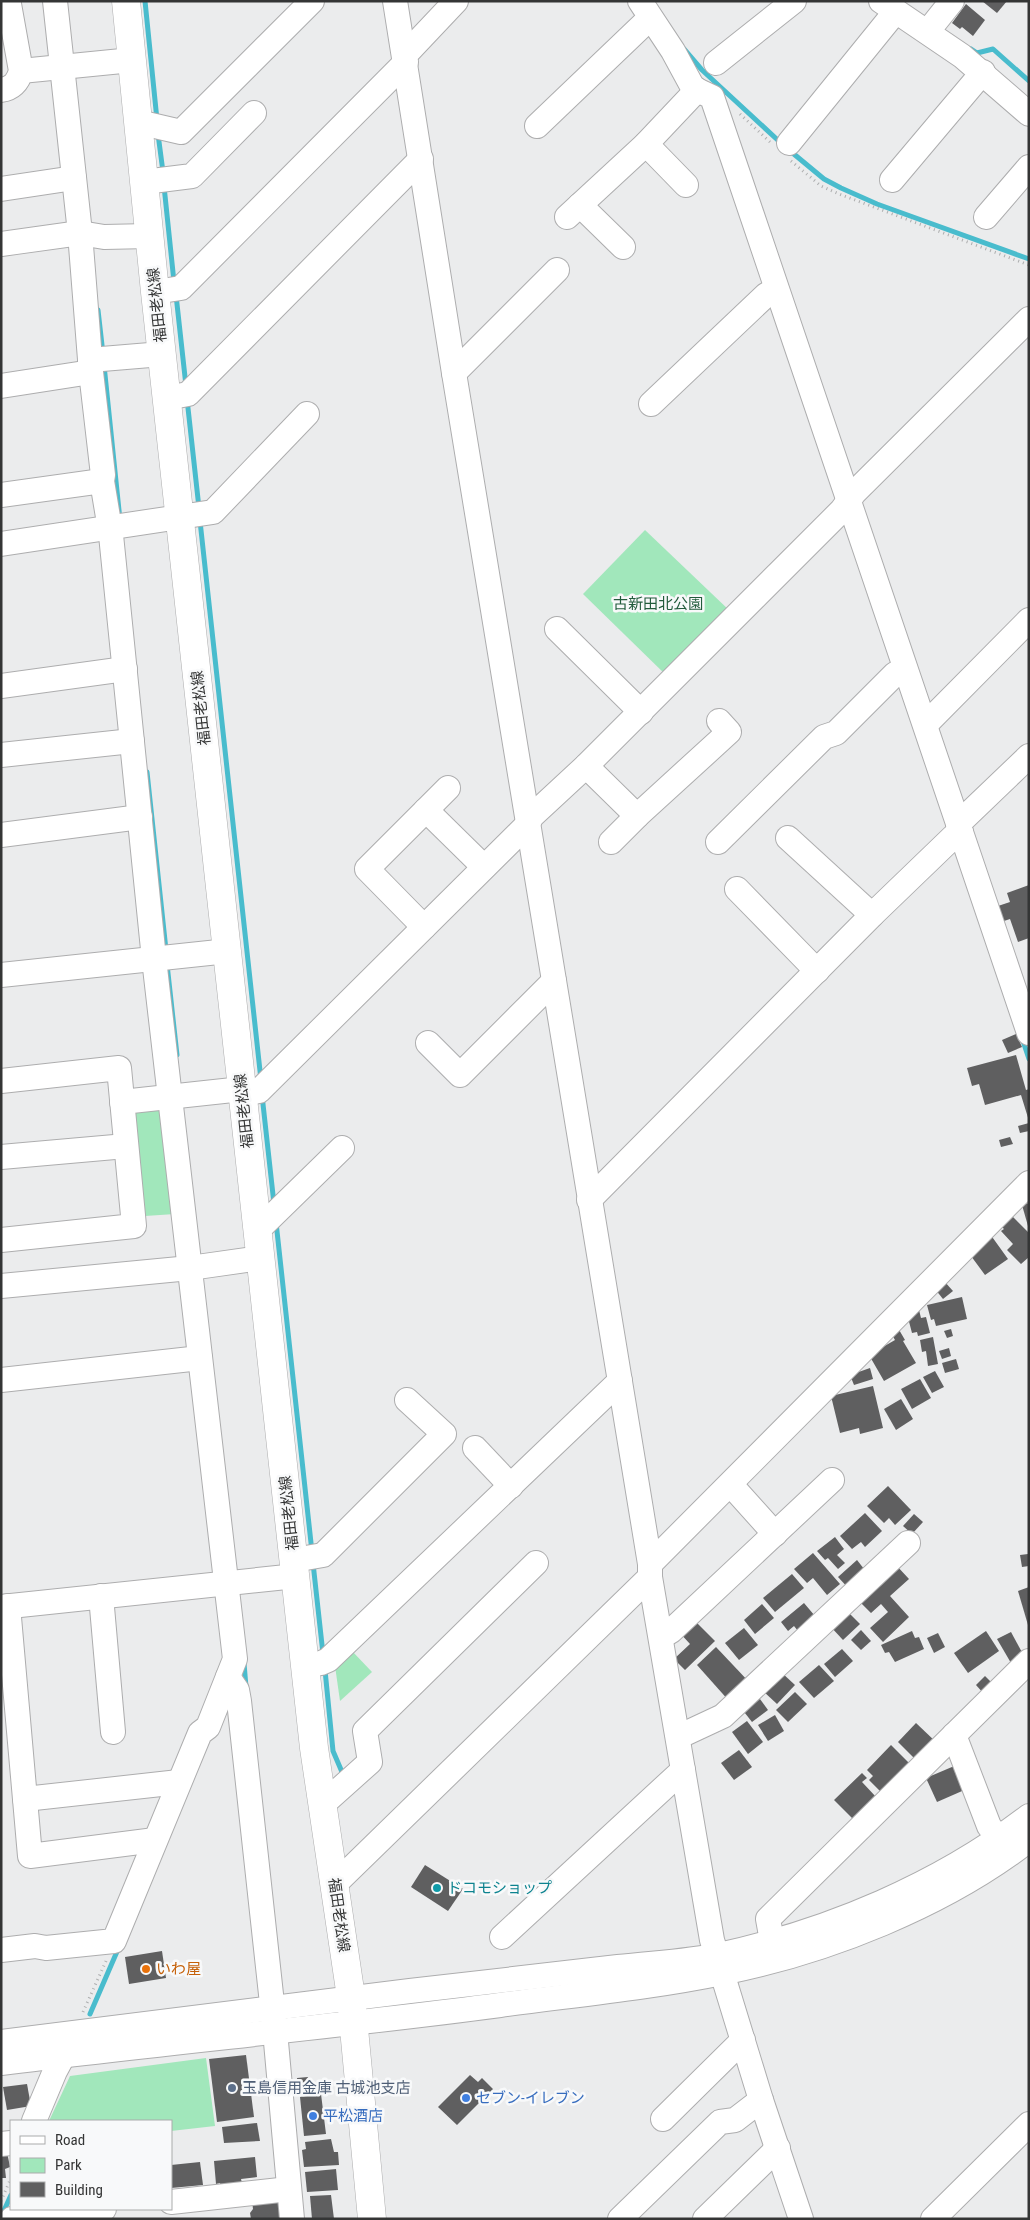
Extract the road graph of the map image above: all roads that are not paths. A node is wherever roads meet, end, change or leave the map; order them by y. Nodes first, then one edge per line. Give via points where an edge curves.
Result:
1 (55, 1) edge
2 (126, 1) edge
3 (312, 1) edge
4 (395, 1) edge
5 (456, 1) edge
6 (794, 1) edge
7 (952, 1) edge
8 (1, 5) edge
9 (889, 6) edge
10 (645, 10) edge
11 (932, 26) junction
12 (405, 58) junction
13 (132, 60) junction
14 (716, 63) dead end
15 (69, 66) junction
16 (21, 71) junction
17 (982, 72) junction
18 (1, 90) edge
19 (700, 92) junction
20 (254, 113) dead end
21 (1029, 114) edge
22 (152, 126) junction
23 (537, 126) dead end
24 (646, 144) junction
25 (783, 148) road end
26 (421, 159) junction
27 (1029, 167) edge
28 (74, 178) junction
29 (158, 180) junction
30 (892, 180) dead end
31 (686, 185) dead end
32 (1, 189) edge
33 (986, 217) dead end
34 (87, 234) junction
35 (149, 236) junction
36 (1, 244) edge
37 (623, 247) dead end
38 (557, 270) dead end
39 (168, 290) junction
40 (772, 291) junction
41 (1029, 319) edge
42 (162, 354) junction
43 (96, 363) junction
44 (458, 369) junction
45 (1, 386) edge
46 (179, 396) junction
47 (651, 404) dead end
48 (307, 414) dead end
49 (102, 481) junction
50 (1, 495) edge
51 (846, 504) junction
52 (194, 515) junction
53 (117, 527) junction
54 (1, 544) edge
55 (1029, 620) edge
56 (557, 629) dead end
57 (125, 670) junction
58 (900, 671) junction
59 (1, 686) edge
60 (640, 712) junction
61 (719, 721) dead end
62 (926, 724) junction
63 (132, 741) junction
64 (1, 755) edge
65 (1029, 756) edge
66 (586, 766) junction
67 (448, 788) dead end
68 (426, 810) junction
69 (638, 816) junction
70 (140, 817) junction
71 (532, 817) junction
72 (957, 831) junction
73 (1, 835) edge
74 (788, 838) dead end
75 (610, 842) dead end
76 (718, 842) dead end
77 (484, 867) junction
78 (737, 889) dead end
79 (872, 915) junction
80 (424, 927) junction
81 (228, 950) junction
82 (162, 958) junction
83 (817, 971) junction
84 (1, 975) edge
85 (554, 981) junction
86 (1029, 1033) edge
87 (428, 1044) dead end
88 (1, 1081) edge
89 (252, 1090) junction
90 (178, 1096) junction
91 (122, 1102) junction
92 (126, 1146) junction
93 (342, 1148) dead end
94 (1, 1157) edge
95 (1029, 1183) edge
96 (593, 1195) junction
97 (269, 1219) junction
98 (1, 1240) edge
99 (260, 1258) junction
100 (197, 1267) junction
101 (1, 1286) edge
102 (200, 1358) junction
103 (1, 1380) edge
104 (620, 1381) junction
105 (407, 1400) dead end
106 (474, 1448) dead end
107 (832, 1480) dead end
108 (731, 1485) junction
109 (511, 1486) junction
110 (775, 1534) junction
111 (908, 1543) dead end
112 (536, 1562) dead end
113 (304, 1563) junction
114 (653, 1564) junction
115 (227, 1583) junction
116 (101, 1596) junction
117 (4, 1607) edge
118 (666, 1635) junction
119 (1029, 1661) edge
120 (318, 1663) junction
121 (232, 1683) junction
122 (113, 1732) dead end
123 (683, 1735) junction
124 (954, 1735) junction
125 (683, 1770) junction
126 (179, 1782) junction
127 (25, 1799) junction
128 (323, 1804) junction
129 (1029, 1816) edge
130 (998, 1838) junction
131 (155, 1840) junction
132 (1029, 1840) edge
133 (335, 1884) junction
134 (502, 1937) dead end
135 (772, 1941) junction
136 (1, 1950) edge
137 (720, 1964) junction
138 (351, 1998) junction
139 (271, 2008) junction
140 (354, 2024) junction
141 (77, 2027) junction
142 (275, 2031) junction
143 (743, 2040) junction
144 (1, 2042) edge
145 (63, 2055) junction
146 (1, 2062) edge
147 (761, 2100) junction
148 (663, 2119) dead end
149 (34, 2120) edge
150 (1029, 2124) edge
151 (778, 2148) junction
152 (289, 2189) junction
153 (172, 2202) edge
154 (95, 2210) edge
155 (24, 2218) edge
156 (292, 2219) edge
157 (372, 2219) edge
158 (620, 2219) edge
159 (705, 2219) edge
160 (801, 2219) edge
161 (933, 2219) edge

1 - 15 street
2 - 13 main road, 福田老松線
3 - 22 street via 181,132
4 - 12 street
5 - 12 street
6 - 14 street
7 - 11 street
8 - 16 street via 9,4
9 - 11 street
9 - 25 street
10 - 19 street
10 - 23 street
11 - 17 street
12 - 26 street
12 - 39 street via 181,288
13 - 15 street
13 - 22 main road, 福田老松線
15 - 16 street
15 - 28 street
16 - 18 street via 18,82
17 - 21 street
17 - 30 street
19 - 24 street
19 - 40 street via 712,97
20 - 29 street via 192,176
22 - 29 main road, 福田老松線
24 - 31 street
24 - 37 street via 573,211
26 - 44 street
26 - 46 street
27 - 33 street
28 - 32 street
28 - 34 street
29 - 35 main road, 福田老松線
34 - 35 street
34 - 36 street
34 - 43 street
35 - 39 main road, 福田老松線
38 - 44 street
39 - 42 main road, 福田老松線
40 - 47 street
40 - 51 street
41 - 51 street
42 - 43 street
42 - 46 main road, 福田老松線
43 - 45 street
43 - 49 street
44 - 71 street
46 - 52 main road, 福田老松線
48 - 52 street via 213,512
49 - 50 street
49 - 53 street
51 - 58 street
51 - 60 street
52 - 53 street
52 - 81 main road, 福田老松線
53 - 54 street
53 - 57 street
55 - 62 street
56 - 60 street
57 - 59 street
57 - 63 street
58 - 62 street
58 - 76 street via 836,733 824,737
60 - 66 street
61 - 69 street via 729,732
62 - 72 street
63 - 64 street
63 - 70 street
65 - 72 street
66 - 69 street
66 - 71 street
67 - 68 street
68 - 77 street
68 - 80 street via 367,869
69 - 75 street
70 - 73 street
70 - 82 street
71 - 77 street
71 - 85 street
72 - 79 street
72 - 86 street
74 - 79 street
77 - 80 street
78 - 83 street
79 - 83 street
80 - 89 street
81 - 82 street
81 - 89 main road, 福田老松線
82 - 84 street
82 - 90 street
83 - 96 street
85 - 87 street via 460,1075
85 - 96 street
88 - 91 street via 119,1068
89 - 90 street
89 - 97 main road, 福田老松線
90 - 91 street
90 - 100 street
91 - 92 street
92 - 94 street
92 - 98 street via 134,1226
93 - 97 street
95 - 108 street
96 - 104 street
97 - 99 main road, 福田老松線
99 - 100 street
99 - 113 main road, 福田老松線
100 - 101 street
100 - 102 street
102 - 103 street
102 - 115 street
104 - 109 street
104 - 114 street
105 - 113 street via 444,1434 324,1555
106 - 109 street
107 - 110 street
108 - 110 street
108 - 114 street
109 - 120 street
110 - 118 street
111 - 123 street via 723,1716
112 - 128 street via 365,1731 370,1762
113 - 115 street
113 - 120 main road, 福田老松線
114 - 118 street
114 - 133 street
115 - 116 street
115 - 121 street via 235,1659
116 - 117 street
116 - 122 street
117 - 127 street
118 - 123 street
119 - 124 street
120 - 128 main road, 福田老松線
121 - 126 street via 208,1727 200,1733
121 - 139 street
123 - 125 street
124 - 130 street via 989,1826
124 - 135 street via 768,1919
125 - 134 street
125 - 137 street via 712,1940
126 - 127 street
126 - 131 street
127 - 131 street via 30,1856
128 - 133 main road, 福田老松線
129 - 130 street
130 - 135 street via 953,1867 902,1893 848,1916
131 - 136 street via 114,1941
132 - 137 street via 971,1878 884,1922 834,1942
133 - 138 main road, 福田老松線
135 - 137 street
137 - 138 street
137 - 140 street
137 - 143 street
138 - 139 street
138 - 140 main road, 福田老松線
139 - 141 street
139 - 142 street
140 - 142 street
140 - 157 main road, 福田老松線
141 - 144 street
141 - 145 street
142 - 145 street
142 - 152 street
143 - 147 street
143 - 148 street
145 - 146 street
145 - 149 street
147 - 151 street
147 - 158 street via 735,2120 720,2122
150 - 161 street
151 - 159 street
151 - 160 street
152 - 153 street
152 - 156 street
154 - 155 street

